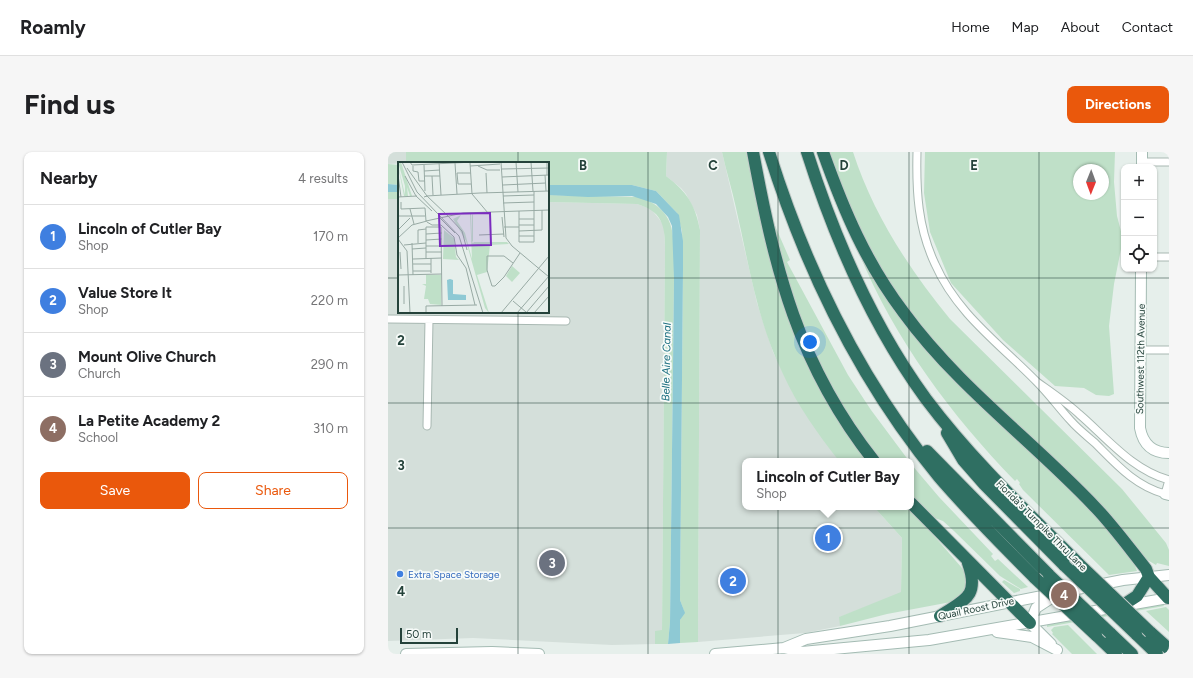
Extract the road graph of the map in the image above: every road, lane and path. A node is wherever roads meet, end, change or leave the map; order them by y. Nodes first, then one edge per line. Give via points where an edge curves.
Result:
1 (753, 152) edge
2 (769, 152) edge
3 (807, 152) edge
4 (823, 152) edge
5 (917, 152) edge
6 (1142, 160) edge
7 (1169, 162) edge
8 (1157, 257) edge
9 (1169, 257) edge
10 (1141, 272) edge
11 (388, 319) edge
12 (429, 320) junction
13 (566, 321) dead end
14 (1141, 350) junction
15 (1169, 350) edge
16 (1038, 382) junction
17 (927, 400) junction
18 (427, 426) dead end
19 (904, 430) junction
20 (1169, 453) edge
21 (872, 458) edge
22 (1133, 463) junction
23 (1126, 474) junction
24 (1169, 480) edge
25 (1167, 494) edge
26 (914, 506) edge
27 (968, 562) junction
28 (1169, 575) edge
29 (1149, 577) junction
30 (1061, 591) junction
31 (1169, 598) edge
32 (1008, 601) junction
33 (1120, 607) junction
34 (940, 616) junction
35 (1030, 623) junction
36 (982, 631) junction
37 (784, 648) junction
38 (1169, 649) edge
39 (1059, 652) edge
40 (406, 654) edge
41 (413, 654) edge
42 (539, 654) edge
43 (715, 654) edge
44 (1116, 654) edge
45 (1132, 654) edge
46 (1157, 654) edge

1 - 21 highway via 775,259 793,317 808,354 829,394
2 - 19 highway via 796,232 830,310 857,360
3 - 17 highway via 832,224 867,302 895,352
4 - 29 highway via 852,228 878,276 904,314 954,372 1096,508 1146,569
5 - 16 street via 919,210 930,251 940,274 965,312
6 - 7 street
8 - 9 street
10 - 14 main road, Southwest 112th Avenue
11 - 12 street
12 - 13 street
12 - 18 street
14 - 15 street
14 - 20 main road, Southwest 112th Avenue via 1142,438 1149,447
16 - 22 street via 1078,412
16 - 23 street via 1070,421
17 - 38 highway, bridge via 992,476 1079,564
17 - 46 highway, Florida's Turnpike Thru Lane, bridge via 963,460 994,494
19 - 44 highway, bridge via 956,497 1035,578
19 - 45 highway, bridge via 947,469 983,510
22 - 23 street
22 - 24 street
23 - 25 street via 1141,485
24 - 25 street
26 - 27 highway
27 - 32 highway
27 - 34 highway via 973,581 969,596
28 - 29 main road, Quail Roost Drive
29 - 30 main road, Quail Roost Drive
29 - 31 highway
29 - 33 highway via 1137,596
30 - 32 main road, Quail Roost Drive
30 - 35 main road via 1036,608
31 - 33 main road, Quail Roost Drive
32 - 34 main road, Quail Roost Drive
32 - 35 highway
33 - 35 main road, Quail Roost Drive
34 - 37 main road, Quail Roost Drive via 806,639
35 - 36 main road, Quail Roost Drive
35 - 39 main road
36 - 37 main road, Quail Roost Drive via 915,642 802,652
36 - 39 main road via 1032,637
37 - 43 main road, Quail Roost Drive
40 - 41 main road
41 - 42 main road

